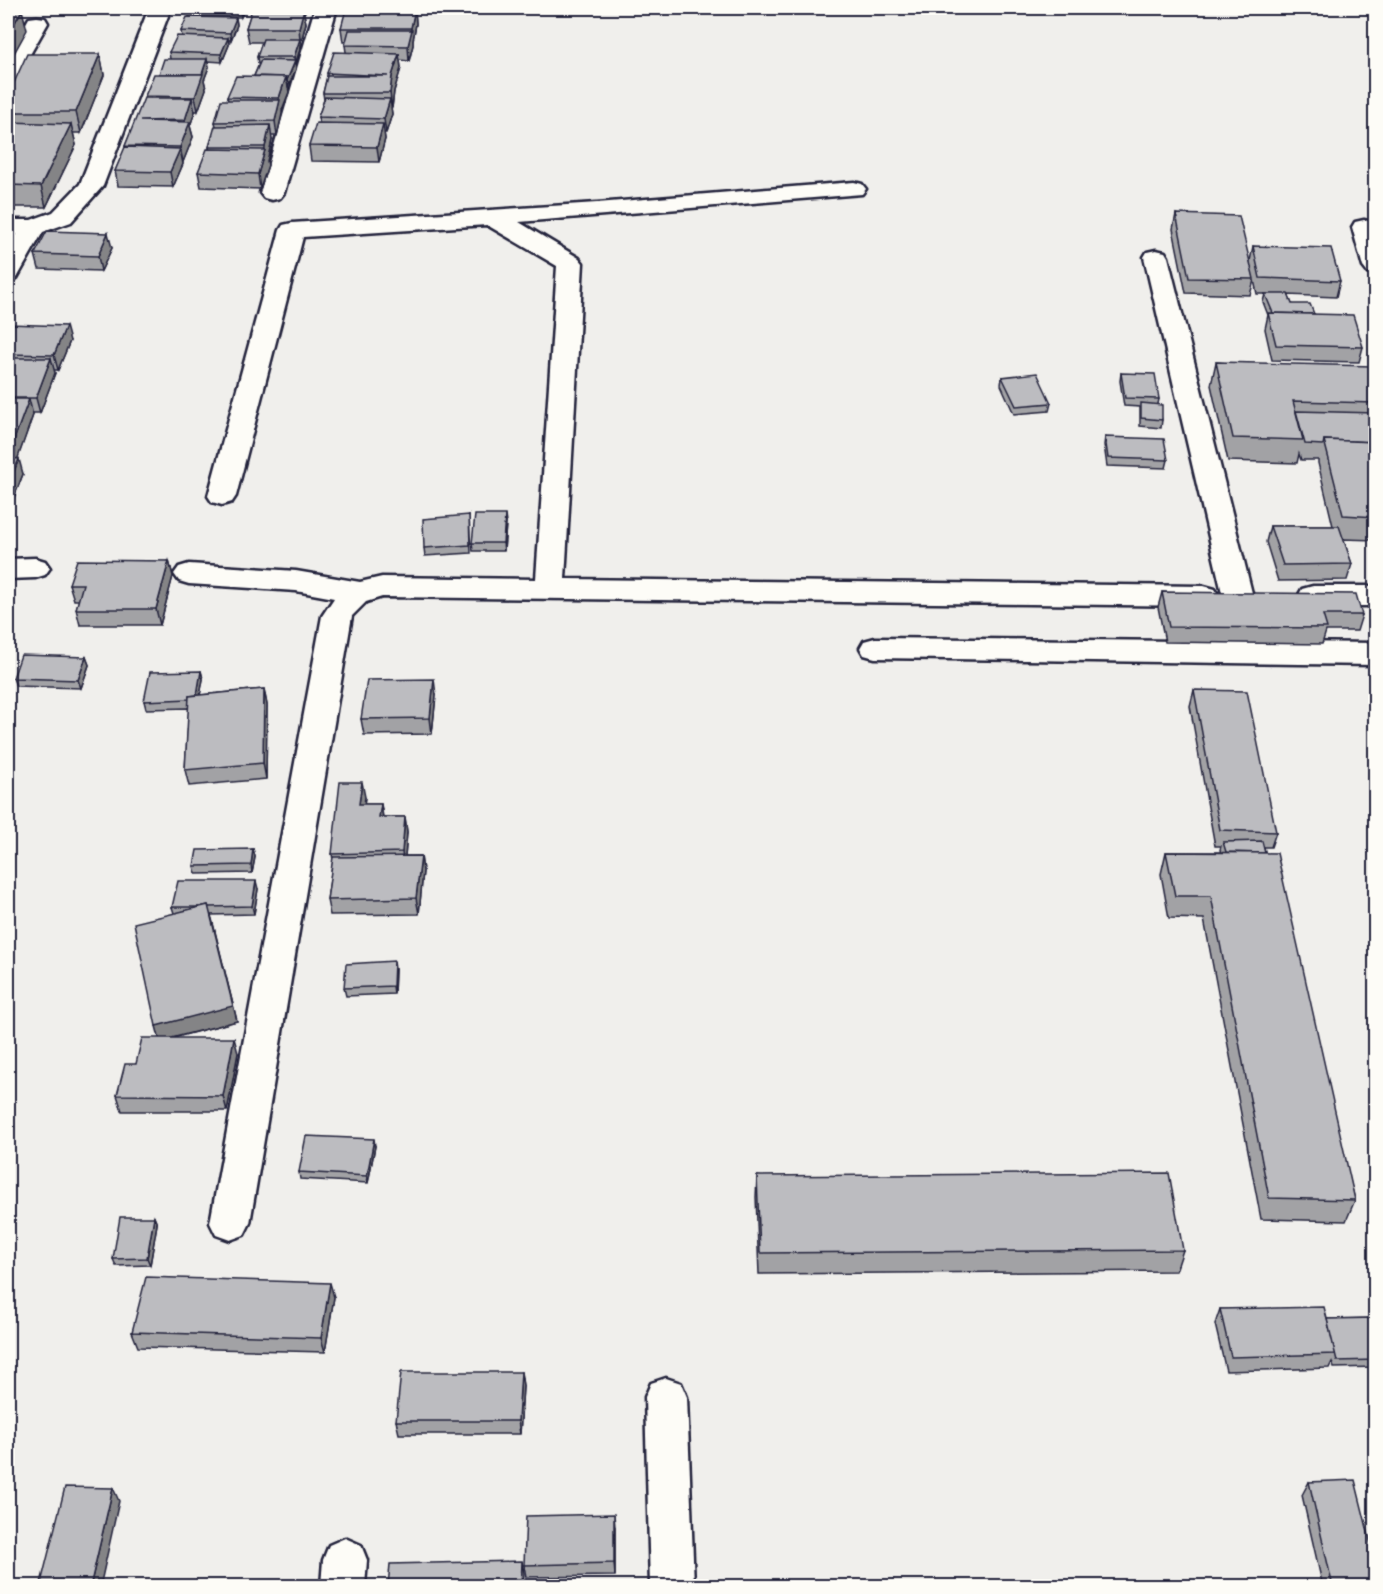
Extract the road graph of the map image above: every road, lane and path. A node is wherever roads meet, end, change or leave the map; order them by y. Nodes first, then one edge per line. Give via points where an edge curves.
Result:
1 (160, 8) edge
2 (326, 8) edge
3 (32, 18) edge
4 (8, 74) edge
5 (854, 189) dead end
6 (272, 193) dead end
7 (492, 217) junction
8 (8, 227) edge
9 (33, 227) junction
10 (1364, 227) dead end
11 (1156, 256) dead end
12 (1376, 267) edge
13 (8, 273) edge
14 (222, 496) dead end
15 (189, 574) dead end
16 (550, 588) junction
17 (359, 592) junction
18 (1376, 596) edge
19 (1261, 597) junction
20 (875, 648) dead end
21 (1376, 654) edge
22 (230, 1222) dead end
23 (666, 1397) dead end
24 (672, 1587) edge

1 - 9 street via 91,186 62,217
2 - 6 street
3 - 4 street
5 - 7 street
7 - 14 street via 292,230
7 - 16 street via 570,263
8 - 9 street
9 - 13 street
10 - 12 street
11 - 19 street via 1198,376 1214,501
15 - 17 street via 296,581
16 - 17 street via 382,587
16 - 19 street
17 - 22 street via 345,602 337,616
18 - 19 street
20 - 21 street
23 - 24 street

